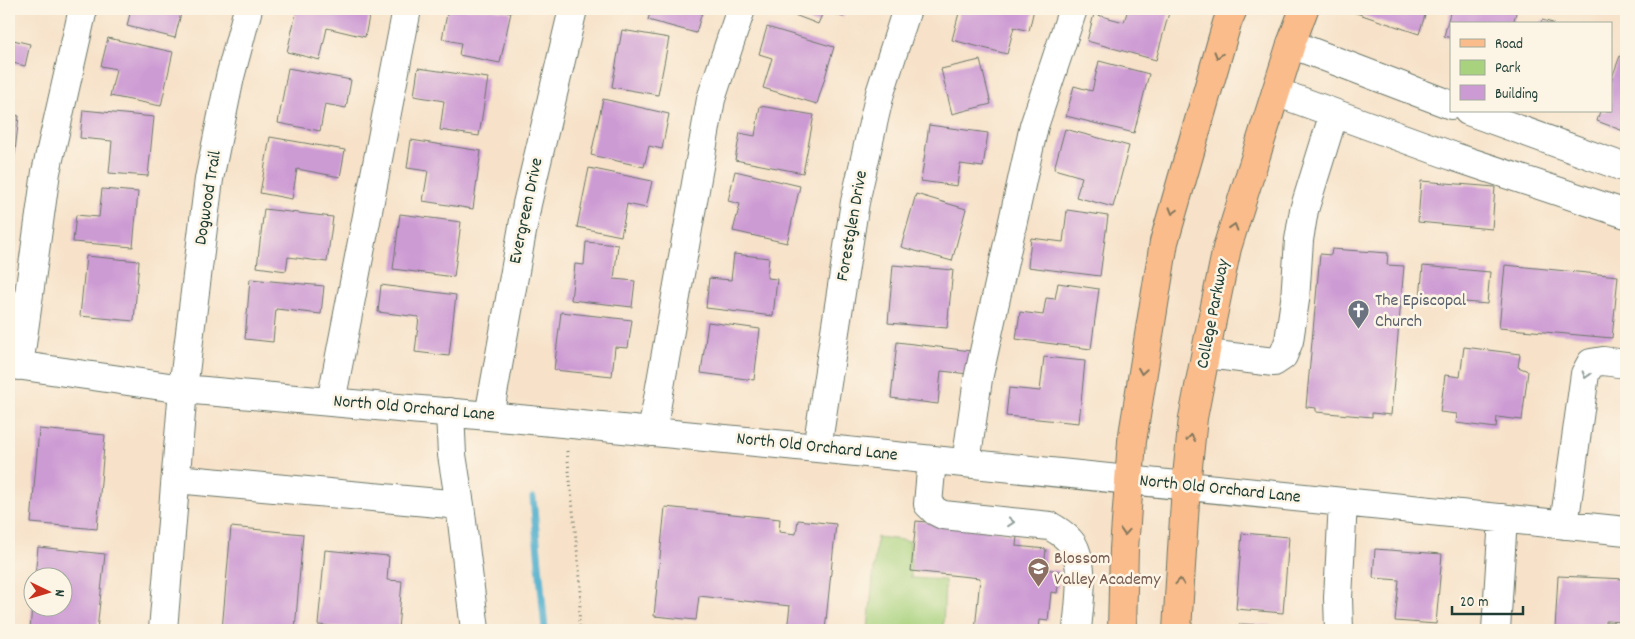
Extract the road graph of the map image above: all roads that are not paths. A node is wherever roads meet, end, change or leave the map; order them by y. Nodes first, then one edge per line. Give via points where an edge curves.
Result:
1 (83, 9) edge
2 (248, 9) edge
3 (407, 9) edge
4 (573, 9) edge
5 (741, 9) edge
6 (907, 9) edge
7 (1074, 9) edge
8 (1233, 9) edge
9 (1304, 9) edge
10 (1291, 44) junction
11 (1276, 92) junction
12 (1450, 105) edge
13 (1471, 112) edge
14 (1334, 113) junction
15 (1626, 168) edge
16 (1626, 214) edge
17 (1207, 354) junction
18 (1626, 364) edge
19 (14, 365) edge
20 (183, 389) junction
21 (331, 402) junction
22 (450, 412) junction
23 (488, 416) junction
24 (652, 432) junction
25 (818, 448) junction
26 (932, 460) junction
27 (966, 463) junction
28 (176, 479) junction
29 (1129, 480) junction
30 (1186, 486) junction
31 (1343, 502) junction
32 (460, 505) junction
33 (1503, 518) junction
34 (1564, 525) junction
35 (1626, 531) edge
36 (163, 630) edge
37 (475, 630) edge
38 (1077, 630) edge
39 (1122, 630) edge
40 (1177, 630) edge
41 (1339, 630) edge
42 (1496, 630) edge

1 - 19 street via 46,172
2 - 20 street, Dogwood Trail via 230,77 210,179
3 - 21 street
4 - 23 street, Evergreen Drive via 527,204
5 - 24 street via 711,99
6 - 25 street, Forestglen Drive via 880,93 854,202
7 - 27 street via 1034,126 978,379
8 -> 29 main road via 1164,242 1134,423
9 - 10 main road, College Parkway
10 - 11 main road, College Parkway
10 - 12 street
11 - 14 street
17 -> 11 main road, College Parkway via 1228,248
13 - 15 street
14 - 16 street
14 - 17 street via 1304,210 1295,300 1289,341 1283,356 1274,362
30 -> 17 main road, College Parkway via 1193,418
18 -> 34 street via 1603,361 1591,364 1585,374
19 - 20 street, North Old Orchard Lane
20 - 21 street, North Old Orchard Lane
20 - 28 street, Dogwood Trail
21 - 22 street, North Old Orchard Lane
22 - 23 street, North Old Orchard Lane
22 - 32 street via 452,455
23 - 24 street, North Old Orchard Lane
24 - 25 street, North Old Orchard Lane
25 - 26 street, North Old Orchard Lane
26 - 27 street, North Old Orchard Lane
26 -> 38 street via 928,504 935,511 943,515 1050,526 1075,548 1081,576
27 - 29 street, North Old Orchard Lane
28 - 32 street
28 - 36 street, Dogwood Trail
29 - 30 street, North Old Orchard Lane
29 -> 39 main road
30 - 31 street, North Old Orchard Lane
40 -> 30 main road, College Parkway
31 - 33 street, North Old Orchard Lane
31 - 41 street
32 - 37 street
33 - 34 street, North Old Orchard Lane
33 - 42 street
34 - 35 street, North Old Orchard Lane

